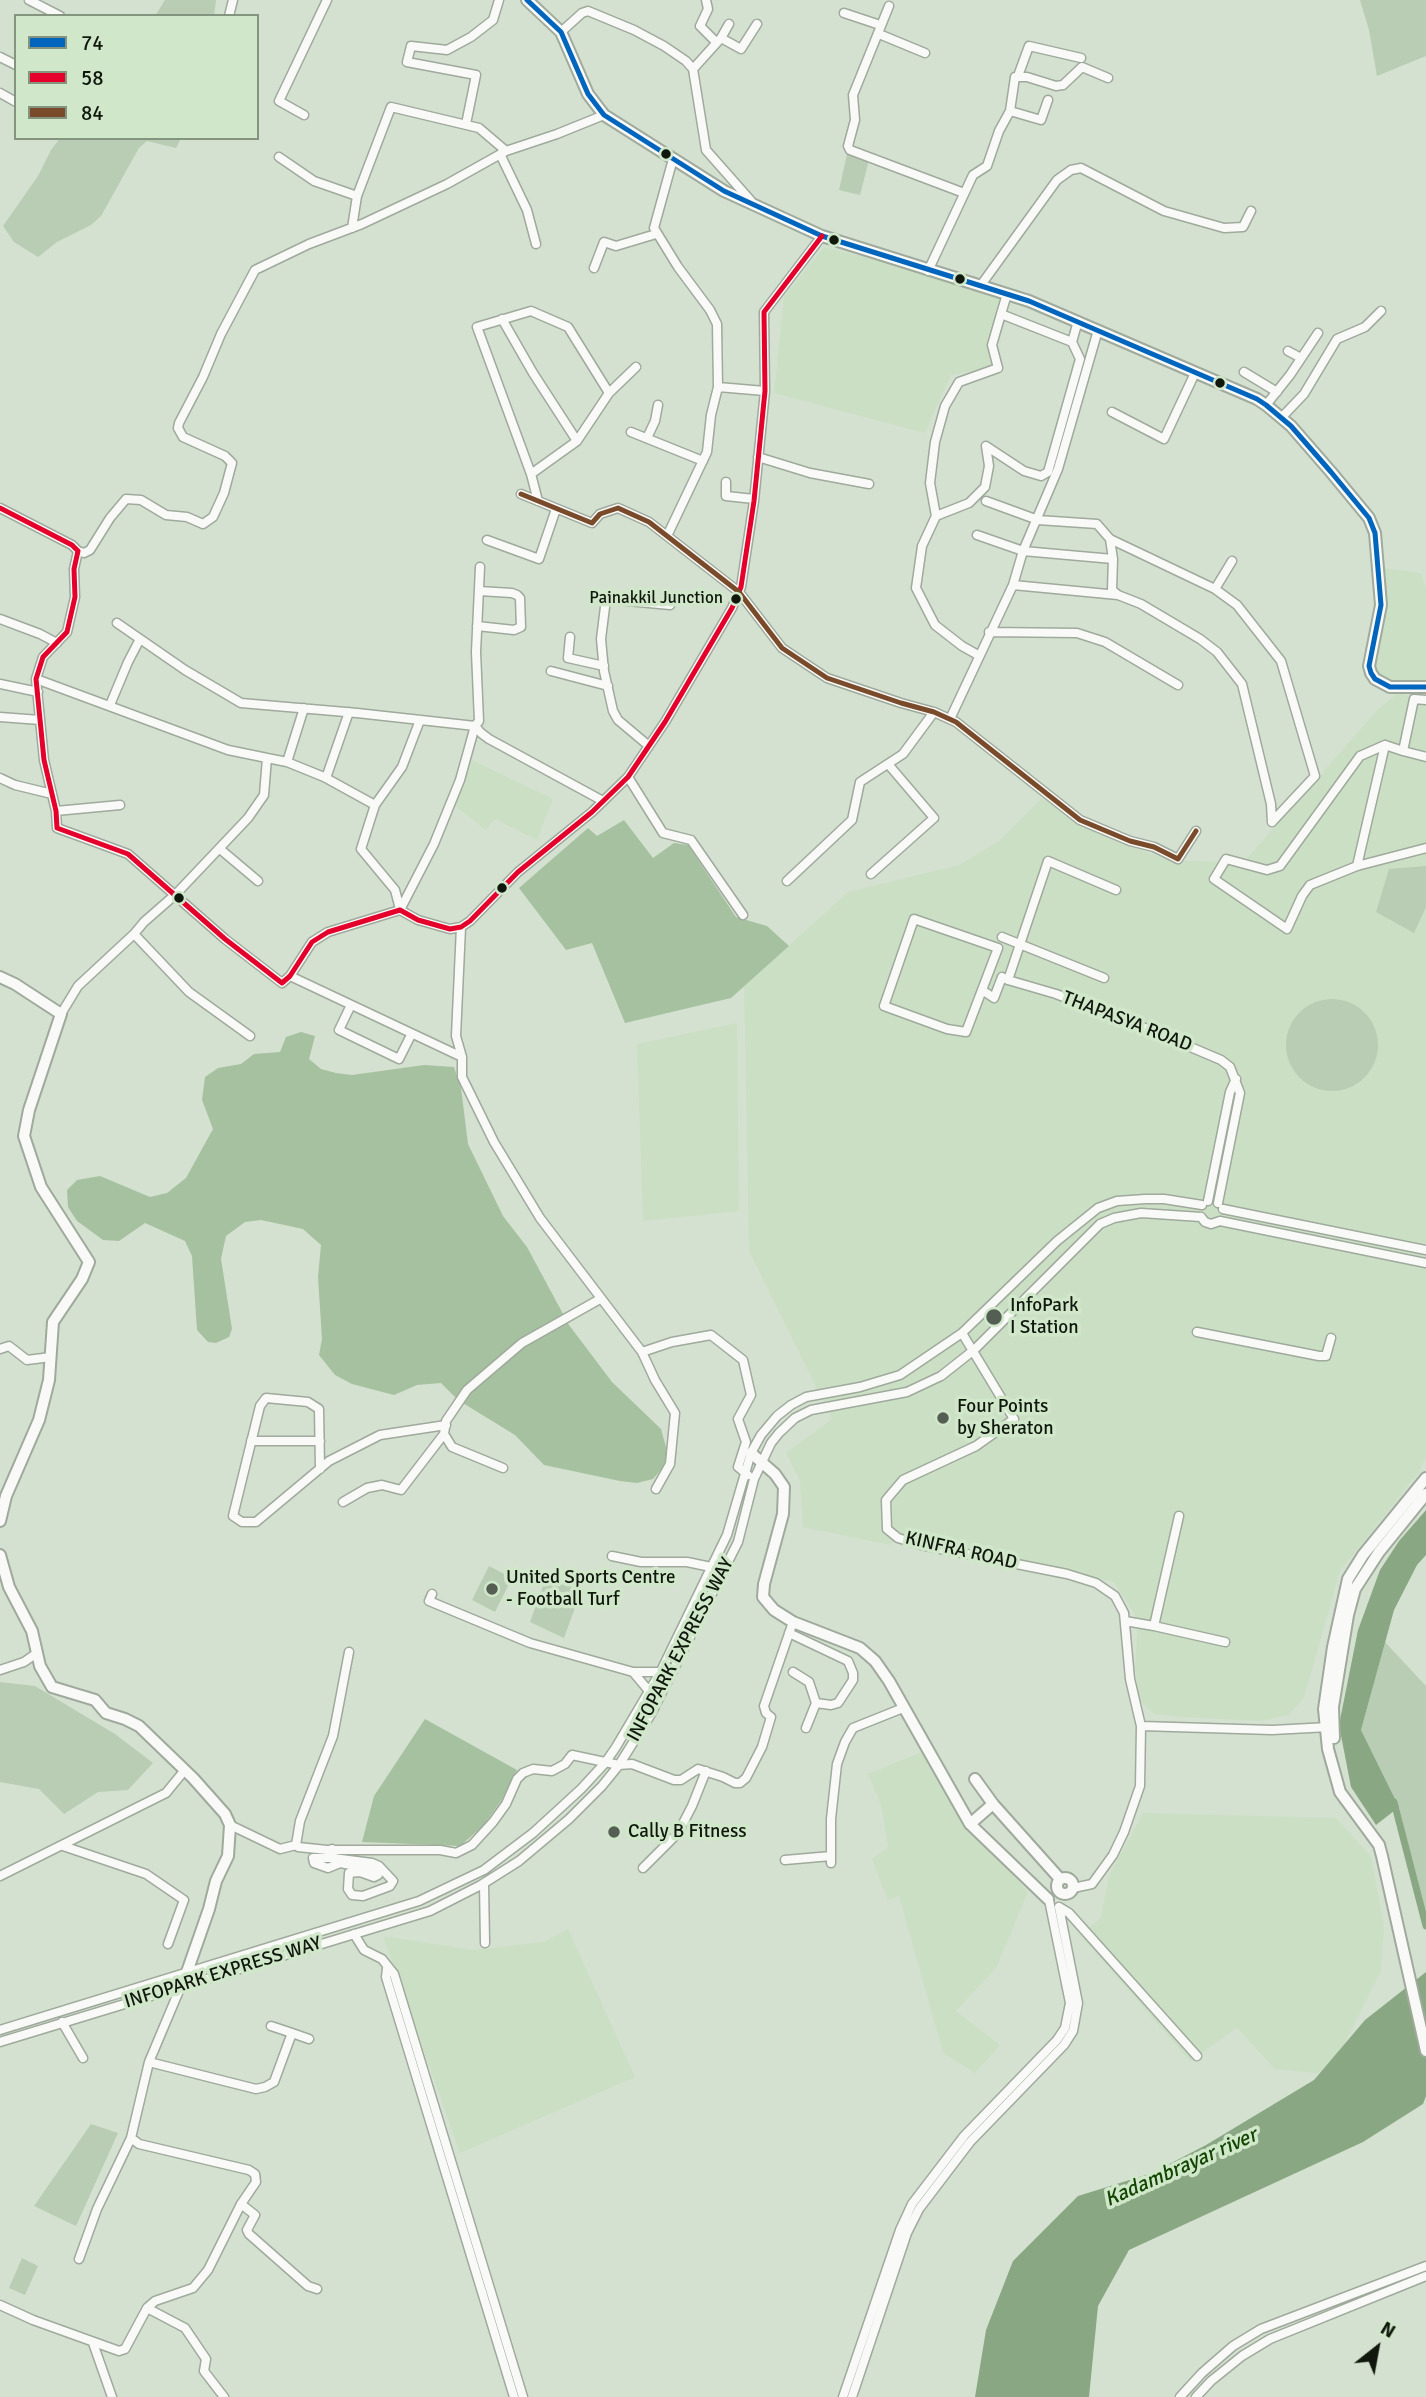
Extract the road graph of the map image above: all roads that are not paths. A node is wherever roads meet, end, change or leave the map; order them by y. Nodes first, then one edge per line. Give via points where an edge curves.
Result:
1 (29, 0) edge
2 (327, 0) edge
3 (499, 0) edge
4 (527, 0) edge
5 (706, 0) edge
6 (889, 6) dead end
7 (844, 13) dead end
8 (57, 14) edge
9 (729, 24) dead end
10 (757, 24) dead end
11 (879, 30) junction
12 (562, 32) junction
13 (718, 40) junction
14 (925, 53) dead end
15 (1081, 58) dead end
16 (693, 69) junction
17 (1018, 76) junction
18 (1108, 78) dead end
19 (1048, 100) dead end
20 (1010, 111) junction
21 (304, 115) dead end
22 (604, 115) junction
23 (466, 124) junction
24 (503, 152) junction
25 (279, 157) dead end
26 (673, 159) junction
27 (964, 194) junction
28 (357, 196) junction
29 (757, 208) junction
30 (1251, 211) dead end
31 (352, 228) junction
32 (656, 234) junction
33 (822, 236) junction
34 (536, 244) dead end
35 (594, 268) dead end
36 (928, 271) junction
37 (981, 285) junction
38 (1007, 294) junction
39 (1381, 311) dead end
40 (1001, 314) junction
41 (502, 318) junction
42 (1078, 321) junction
43 (1098, 330) junction
44 (1318, 333) dead end
45 (1072, 342) junction
46 (1288, 351) dead end
47 (1301, 358) junction
48 (636, 367) dead end
49 (1244, 372) dead end
50 (1195, 373) junction
51 (718, 387) junction
52 (765, 391) junction
53 (1277, 392) junction
54 (610, 393) junction
55 (658, 405) dead end
56 (1266, 405) junction
57 (1112, 412) dead end
58 (1282, 417) junction
59 (631, 432) dead end
60 (647, 438) junction
61 (576, 441) junction
62 (758, 457) junction
63 (703, 461) junction
64 (531, 474) junction
65 (726, 482) dead end
66 (869, 484) dead end
67 (520, 494) dead end
68 (754, 499) junction
69 (538, 501) junction
70 (986, 501) dead end
71 (0, 508) edge
72 (556, 509) junction
73 (936, 516) junction
74 (1038, 520) junction
75 (977, 535) dead end
76 (667, 536) junction
77 (1110, 539) junction
78 (487, 540) dead end
79 (78, 551) junction
80 (1023, 551) junction
81 (1113, 559) junction
82 (1232, 561) dead end
83 (480, 567) dead end
84 (1013, 585) junction
85 (1215, 589) junction
86 (479, 591) junction
87 (739, 592) junction
88 (1118, 595) junction
89 (670, 605) dead end
90 (0, 619) edge
91 (117, 623) dead end
92 (477, 626) junction
93 (989, 632) junction
94 (570, 637) dead end
95 (140, 639) junction
96 (57, 643) junction
97 (978, 654) junction
98 (604, 667) junction
99 (551, 671) dead end
100 (36, 679) junction
101 (0, 684) edge
102 (1178, 685) dead end
103 (608, 686) junction
104 (1426, 687) edge
105 (38, 692) junction
106 (1426, 701) edge
107 (110, 705) junction
108 (304, 708) junction
109 (349, 712) junction
110 (934, 712) junction
111 (0, 717) edge
112 (950, 719) junction
113 (40, 720) junction
114 (420, 720) junction
115 (475, 726) junction
116 (1385, 745) junction
117 (649, 746) junction
118 (1403, 751) junction
119 (1426, 757) edge
120 (267, 758) junction
121 (287, 762) junction
122 (888, 764) junction
123 (628, 777) junction
124 (0, 778) edge
125 (326, 778) junction
126 (52, 794) junction
127 (603, 801) junction
128 (120, 805) dead end
129 (375, 805) junction
130 (56, 811) junction
131 (1196, 831) dead end
132 (1426, 848) edge
133 (220, 849) junction
134 (1357, 866) junction
135 (871, 874) dead end
136 (258, 881) dead end
137 (787, 881) dead end
138 (1116, 890) dead end
139 (176, 894) junction
140 (400, 909) junction
141 (743, 915) dead end
142 (461, 927) junction
143 (134, 934) junction
144 (1002, 937) dead end
145 (1020, 945) junction
146 (290, 976) junction
147 (0, 977) edge
148 (1104, 978) dead end
149 (1008, 980) junction
150 (982, 990) junction
151 (350, 1007) junction
152 (61, 1014) junction
153 (411, 1035) junction
154 (250, 1036) dead end
155 (462, 1057) junction
156 (1236, 1079) junction
157 (1205, 1203) junction
158 (1221, 1206) junction
159 (1201, 1217) junction
160 (1220, 1221) junction
161 (1426, 1250) edge
162 (1426, 1263) edge
163 (600, 1299) junction
164 (1197, 1332) dead end
165 (962, 1333) junction
166 (1331, 1338) dead end
167 (0, 1349) edge
168 (974, 1350) junction
169 (642, 1352) junction
170 (51, 1357) junction
171 (445, 1430) junction
172 (251, 1441) junction
173 (320, 1441) junction
174 (751, 1453) junction
175 (762, 1460) junction
176 (503, 1468) dead end
177 (320, 1469) junction
178 (744, 1473) junction
179 (1426, 1478) edge
180 (754, 1479) junction
181 (656, 1489) dead end
182 (1426, 1494) edge
183 (343, 1502) dead end
184 (1179, 1516) dead end
185 (0, 1521) edge
186 (611, 1556) dead end
187 (1, 1559) edge
188 (710, 1567) junction
189 (432, 1594) dead end
190 (1125, 1621) junction
191 (1154, 1626) junction
192 (791, 1627) junction
193 (1225, 1642) dead end
194 (349, 1652) dead end
195 (37, 1654) junction
196 (0, 1670) edge
197 (633, 1672) junction
198 (660, 1672) junction
199 (793, 1672) dead end
200 (649, 1691) junction
201 (816, 1703) junction
202 (903, 1708) junction
203 (1141, 1726) junction
204 (1328, 1727) junction
205 (806, 1728) dead end
206 (605, 1763) junction
207 (619, 1765) junction
208 (184, 1771) junction
209 (706, 1771) junction
210 (975, 1779) dead end
211 (993, 1804) junction
212 (970, 1824) junction
213 (230, 1825) junction
214 (296, 1845) junction
215 (63, 1846) junction
216 (333, 1854) junction
217 (785, 1860) dead end
218 (643, 1868) dead end
219 (0, 1876) edge
220 (1060, 1879) junction
221 (484, 1883) junction
222 (1073, 1888) junction
223 (1062, 1893) junction
224 (1054, 1903) junction
225 (1400, 1917) junction
226 (354, 1934) junction
227 (485, 1943) dead end
228 (168, 1944) dead end
229 (387, 1968) junction
230 (187, 1972) junction
231 (181, 1986) junction
232 (1426, 2020) edge
233 (62, 2022) junction
234 (271, 2026) dead end
235 (0, 2030) edge
236 (292, 2033) junction
237 (309, 2039) dead end
238 (0, 2042) edge
239 (1426, 2051) edge
240 (1197, 2056) dead end
241 (83, 2058) dead end
242 (149, 2062) junction
243 (131, 2138) junction
244 (241, 2204) junction
245 (79, 2259) dead end
246 (1426, 2266) edge
247 (1426, 2276) edge
248 (317, 2289) dead end
249 (1361, 2291) junction
250 (1364, 2301) junction
251 (0, 2305) edge
252 (147, 2308) junction
253 (93, 2343) junction
254 (112, 2397) edge
255 (223, 2397) edge
256 (514, 2397) edge
257 (523, 2397) edge
258 (843, 2397) edge
259 (852, 2397) edge
260 (1180, 2397) edge
261 (1196, 2397) edge

1 - 8 street
2 - 21 street via 279,101
3 - 23 street via 493,20 447,50 411,46 407,62 476,75
4 - 12 main road
5 - 13 street via 708,9 700,26
6 - 11 street
7 - 11 street
9 - 13 street
10 - 13 street via 741,50
11 - 14 street
11 - 27 street via 853,95 850,150
12 - 16 street via 589,11 664,46
12 - 22 main road via 588,94
13 - 16 street
15 - 17 street via 1028,46
16 - 29 street via 706,150
17 - 18 street via 1056,86 1082,67
17 - 20 street
19 - 20 street via 1041,120
20 - 27 street via 987,166 973,175
22 - 24 street
22 - 26 main road
23 - 24 street via 479,128
23 - 28 street via 391,107
24 - 31 street
24 - 34 street
25 - 28 street via 314,181
26 - 29 main road
26 - 32 street via 654,223
27 - 36 street
28 - 31 street
29 - 33 main road
30 - 37 street via 1243,227 1224,228 1164,211 1082,168 1072,170 1057,180
31 - 79 street via 255,270 179,423 183,437 232,463 213,517 203,524 166,515 141,500 126,499 90,550
32 - 35 street via 617,246 604,242
32 - 51 street via 717,324
33 - 36 main road
33 - 52 street via 764,312
36 - 37 main road
37 - 38 main road
38 - 40 street
38 - 42 main road
39 - 58 street via 1365,327 1336,339 1304,394
40 - 45 street
40 - 73 street via 992,345 998,368 959,382 945,406 930,483
41 - 54 street via 531,311 568,327
41 - 61 street
41 - 64 street via 477,327
42 - 43 main road
42 - 45 street
43 - 50 main road
43 - 74 street via 1058,469
44 - 47 street
45 - 73 street via 1080,359 1048,472 1041,477 1024,471 986,446 985,488 969,503
46 - 47 street
47 - 53 street
48 - 54 street
49 - 53 street
50 - 56 main road
50 - 57 street via 1164,439
51 - 52 street
51 - 63 street
52 - 62 street
53 - 56 street
54 - 61 street
55 - 60 street
56 - 58 main road
58 - 104 main road via 1369,518 1376,533 1381,596 1371,673 1390,687
59 - 60 street
60 - 63 street
61 - 64 street
62 - 66 street
62 - 68 street
63 - 76 street
64 - 69 street
65 - 68 street via 726,496
67 - 69 street
68 - 87 street
69 - 72 street
70 - 74 street
71 - 79 street
72 - 76 street via 592,523 600,513 618,508
72 - 78 street via 539,559
73 - 97 street via 922,546 916,588 934,625
74 - 77 street via 1097,524
74 - 80 street
75 - 80 street
76 - 87 street
77 - 81 street
77 - 85 street
79 - 96 street via 75,597 67,632
80 - 81 street
80 - 84 street
81 - 88 street via 1112,590
82 - 85 street
83 - 86 street
84 - 88 street
84 - 93 street
85 - 88 street via 1237,605 1281,661 1315,776 1272,822 1242,684 1200,639
86 - 92 street
86 - 92 street via 517,595 521,627
87 - 110 street via 782,648 827,678
87 - 117 street
89 - 98 street via 606,600 601,639
90 - 96 street
91 - 95 street
92 - 115 street via 479,721
93 - 97 street
93 - 102 street via 1077,634 1105,642
94 - 98 street via 568,658
95 - 107 street
95 - 108 street via 242,704
96 - 100 street via 43,657
97 - 112 street
98 - 103 street
99 - 103 street
100 - 105 street
100 - 107 street
101 - 105 street
103 - 117 street via 618,720
105 - 113 street
106 - 118 street via 1414,699
107 - 120 street via 228,750
108 - 109 street
108 - 121 street
109 - 114 street
109 - 125 street
110 - 112 street
110 - 122 street via 903,754
111 - 113 street
112 - 131 street via 1080,820 1178,859
113 - 126 street
114 - 115 street
114 - 129 street via 402,767
115 - 127 street via 489,739
115 - 140 street via 455,793
116 - 118 street
116 - 134 street
116 - 134 street via 1360,756 1280,866 1267,870 1226,859 1214,879 1287,929 1310,885
117 - 123 street
118 - 119 street
120 - 121 street
120 - 133 street via 264,795
121 - 125 street
122 - 135 street via 934,818
122 - 137 street via 860,782 852,820
123 - 127 street
123 - 141 street via 663,832 691,840
124 - 126 street
125 - 129 street
126 - 130 street
127 - 142 street via 517,872
128 - 130 street
129 - 140 street via 360,849 395,890
130 - 139 street via 57,828 128,854
132 - 134 street
133 - 136 street
133 - 139 street
138 - 145 street via 1048,861
139 - 143 street
139 - 146 street via 282,984
140 - 142 street via 418,920 450,929
140 - 146 street via 328,932 312,942
142 - 155 street via 456,1036
143 - 152 street via 78,986
143 - 154 street via 189,992
144 - 145 street
145 - 148 street
145 - 149 street
146 - 151 street
147 - 152 main road
149 - 150 street via 1002,977 994,998
149 - 156 street, THAPASYA ROAD via 1221,1060
150 - 150 street via 966,1032 884,1006 914,919 998,948
151 - 153 street
151 - 153 street via 339,1030 399,1059
152 - 170 main road via 24,1136 41,1187 89,1262 53,1322
153 - 155 street
155 - 163 street via 462,1077 494,1142 540,1219
156 - 157 street
156 - 158 street via 1240,1093
157 - 158 street
157 - 159 street
157 - 165 street, INFOPARK EXPRESS WAY via 1145,1199 1098,1208
158 - 160 street
158 - 161 street
159 - 160 street via 1211,1224
159 - 168 street, INFOPARK EXPRESS WAY via 1141,1213 1100,1224
160 - 162 street
163 - 169 street
163 - 171 street via 522,1343 467,1390 446,1420
164 - 166 street via 1319,1356 1326,1356
165 - 168 street
165 - 174 street, INFOPARK EXPRESS WAY via 893,1378 806,1397 791,1405 761,1435
167 - 170 street via 9,1346 27,1360
168 - 175 street, INFOPARK EXPRESS WAY via 941,1376 907,1392 811,1410 795,1418
168 - 190 street, KINFRA ROAD via 1014,1419 976,1446 903,1480 886,1500 887,1529 898,1538 922,1545 1096,1583 1115,1597
169 - 178 street via 711,1335 743,1360 751,1395 738,1419 746,1438 737,1465
169 - 181 street via 675,1413 670,1464
170 - 185 main road via 40,1420 6,1496
171 - 176 street via 452,1447
171 - 177 street via 380,1435
171 - 183 street via 401,1490 382,1485
172 - 173 street
172 - 173 street via 266,1398 308,1402 319,1409
172 - 177 street via 233,1516 242,1522 256,1522
173 - 177 street
174 - 175 main road
174 - 178 street, INFOPARK EXPRESS WAY
175 - 180 street, INFOPARK EXPRESS WAY
175 - 192 main road via 784,1487 763,1597
178 - 180 street
178 - 188 street, INFOPARK EXPRESS WAY via 727,1535
179 - 204 main road via 1349,1579 1324,1709
180 - 207 street, INFOPARK EXPRESS WAY via 738,1542 651,1714
182 - 204 main road via 1355,1589
184 - 191 street
186 - 188 street
187 - 195 main road
188 - 198 street, INFOPARK EXPRESS WAY
189 - 197 street via 429,1601 530,1643
190 - 191 street
190 - 203 street via 1130,1679
191 - 193 street
192 - 201 street via 848,1661 853,1673 838,1703
192 - 202 main road via 860,1648 883,1671
192 - 209 street via 765,1706 771,1717 746,1778 735,1783
194 - 214 street via 333,1736 300,1821
195 - 196 street
195 - 208 main road via 52,1687 95,1700 106,1713 139,1726
197 - 198 street
197 - 200 street
198 - 200 street, INFOPARK EXPRESS WAY
199 - 201 street via 809,1682
200 - 206 street, INFOPARK EXPRESS WAY
201 - 205 street
202 - 212 main road
202 - 217 street via 853,1728 845,1742 837,1764 831,1859
203 - 204 street
203 - 222 street via 1140,1786 1124,1832 1092,1884
204 - 225 main road via 1340,1792 1379,1845
206 - 207 street
206 - 216 street via 572,1755 552,1771 523,1773 493,1822 472,1845 456,1853
206 - 230 street, INFOPARK EXPRESS WAY via 533,1833 484,1870 419,1900
207 - 209 street via 632,1764 674,1780 698,1769
207 - 221 street, INFOPARK EXPRESS WAY via 569,1819
208 - 213 main road
208 - 215 street via 166,1793
209 - 218 street via 678,1833
210 - 211 main road
211 - 212 main road
211 - 220 main road
212 - 224 main road
213 - 214 street via 280,1849
213 - 230 main road via 228,1856
214 - 216 street
215 - 219 street
215 - 228 street via 146,1874 184,1900
216 - 216 street via 379,1866 393,1881 363,1896 352,1895 349,1873 374,1877 377,1870 314,1863 313,1858
220 - 222 main road via 1070,1879
220 - 223 main road via 1057,1886
221 - 226 street, INFOPARK EXPRESS WAY via 430,1911
221 - 227 street
222 - 223 main road
223 - 224 main road
224 - 240 street via 1069,1913
224 - 258 street via 1069,1994 1065,2028 964,2136 908,2212
224 - 259 street via 1078,2003 1073,2031 970,2142 919,2209
225 - 232 main road
225 - 239 main road
226 - 229 street via 359,1946 377,1955
226 - 231 street, INFOPARK EXPRESS WAY
229 - 256 street via 386,1977
229 - 257 street via 394,1974
230 - 235 street, INFOPARK EXPRESS WAY
231 - 233 street, INFOPARK EXPRESS WAY
231 - 242 street
233 - 238 street, INFOPARK EXPRESS WAY
233 - 241 street
234 - 236 street
236 - 237 street
236 - 242 street via 278,2075 265,2087 245,2087
242 - 243 street
243 - 244 street via 139,2144 255,2174 256,2182
243 - 245 street via 97,2208
244 - 248 street via 255,2215 249,2234
244 - 252 street via 208,2270 193,2288
246 - 249 street
247 - 250 street
249 - 250 street
249 - 260 street via 1261,2329 1233,2346
250 - 261 street via 1270,2339 1242,2356
251 - 253 street
252 - 253 street via 125,2349 112,2351
252 - 255 street via 185,2328 206,2359 204,2371
253 - 254 street

